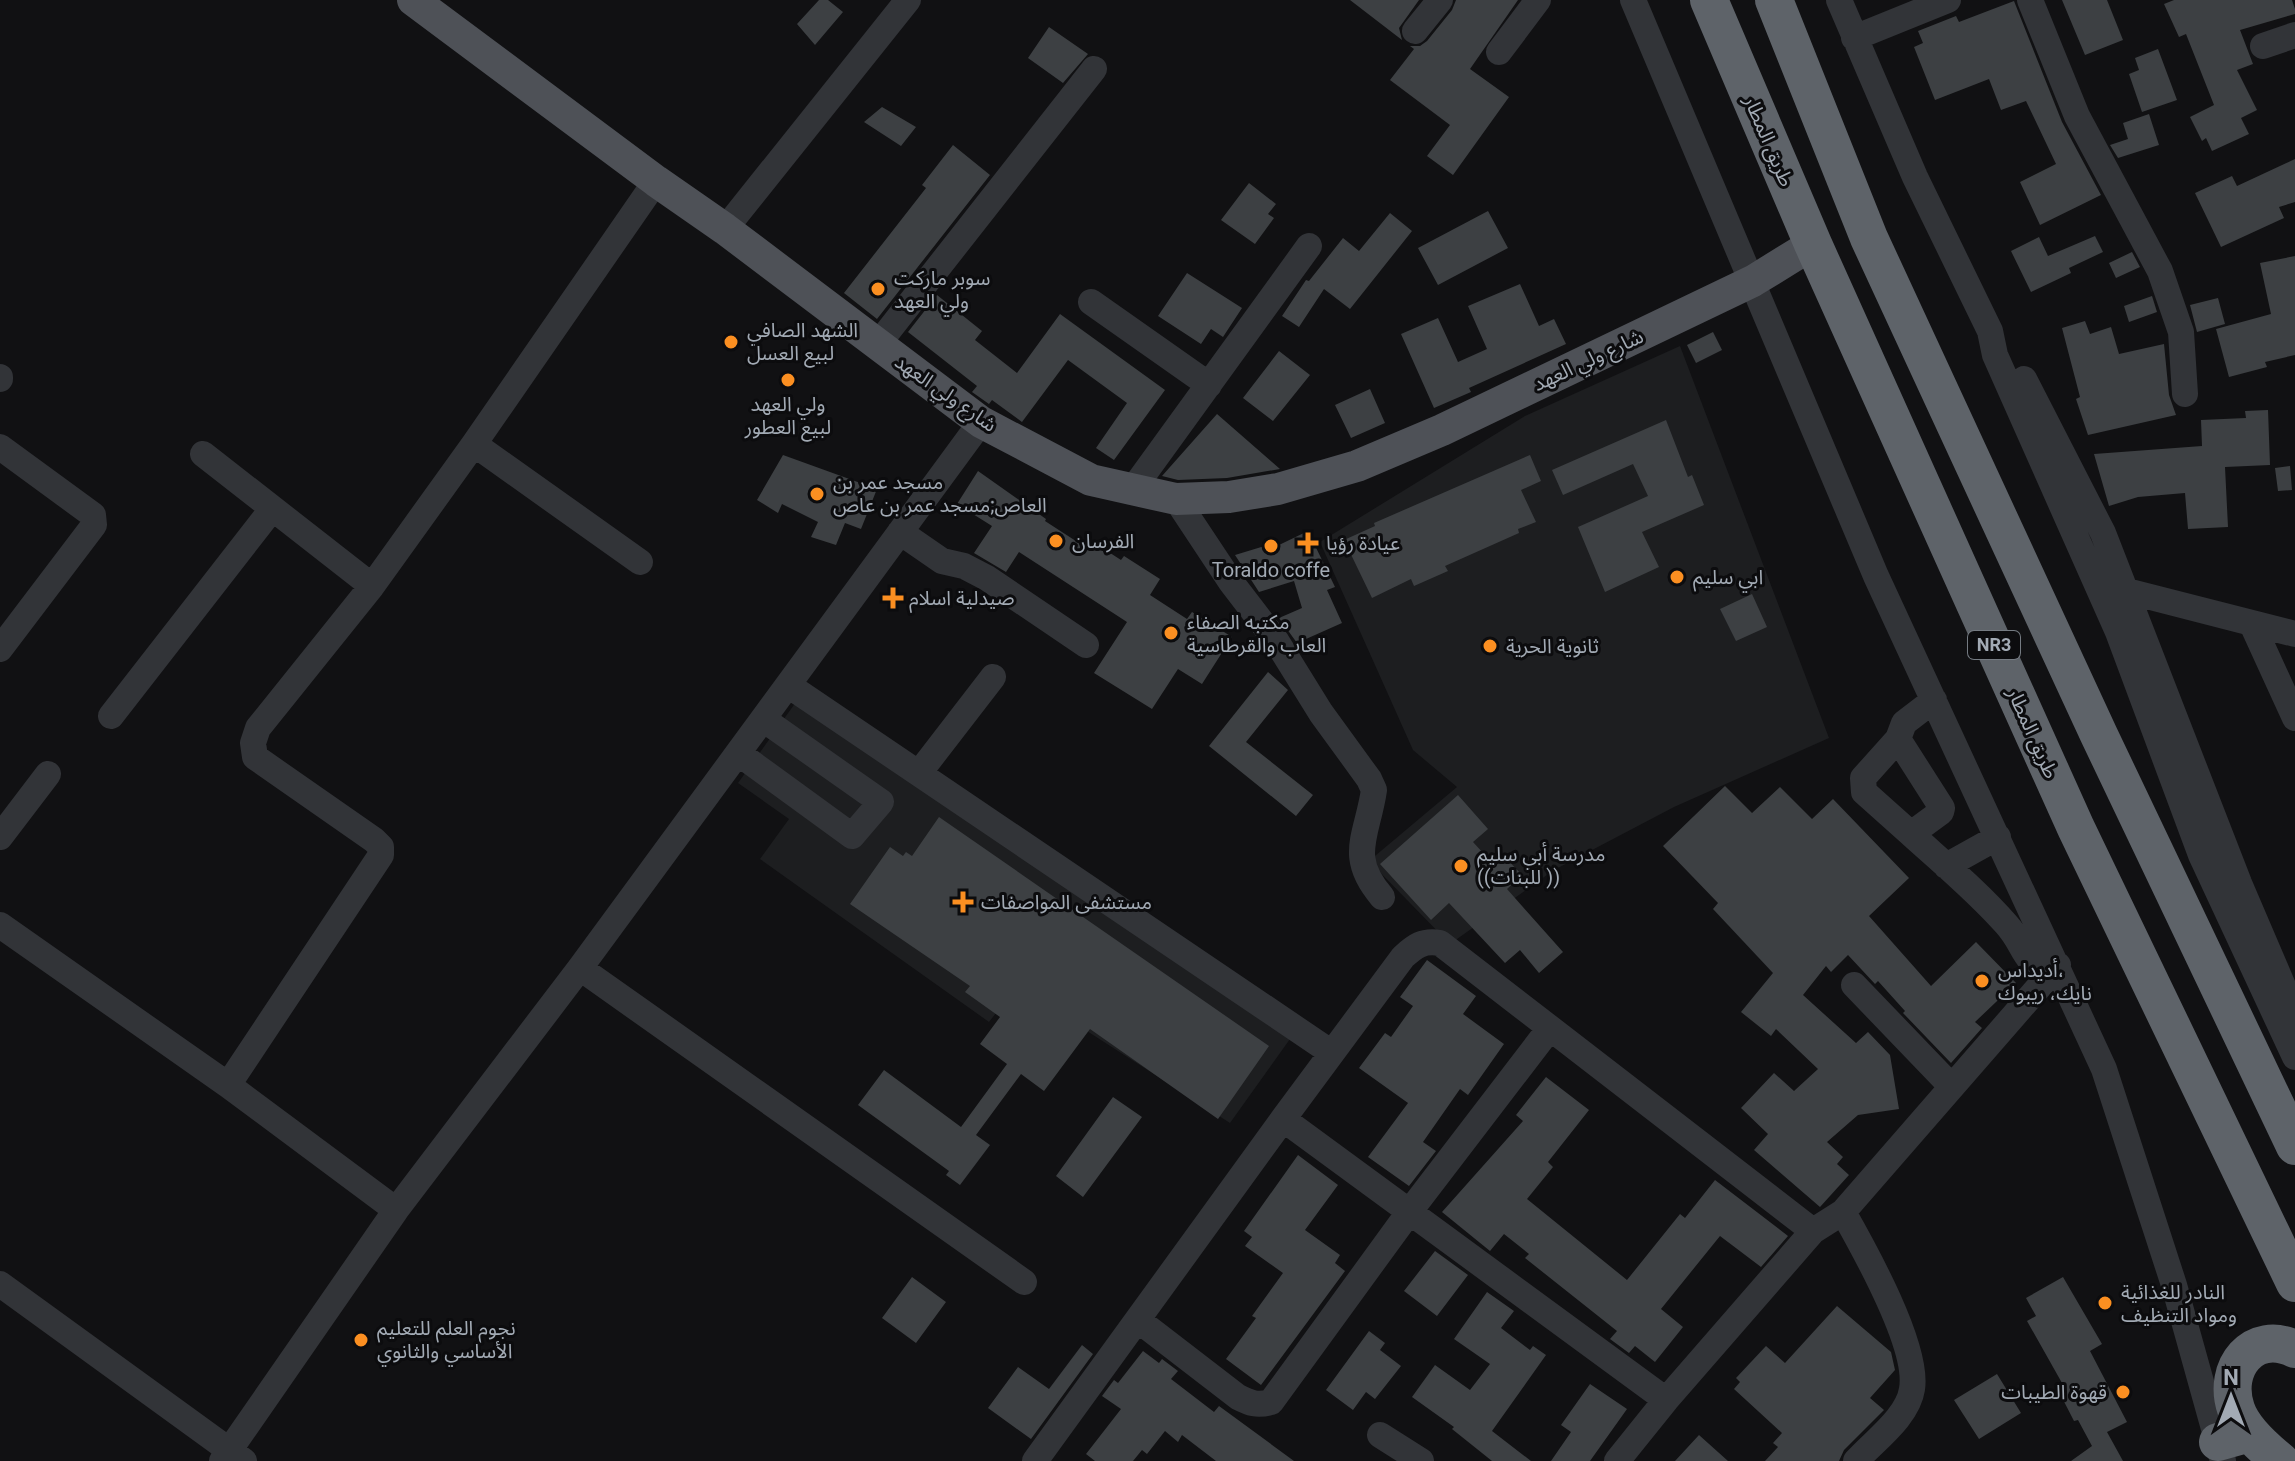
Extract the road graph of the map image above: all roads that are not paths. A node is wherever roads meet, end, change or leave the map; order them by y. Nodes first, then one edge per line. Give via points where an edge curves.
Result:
1 (413, 0) edge
2 (908, 0) edge
3 (1440, 0) edge
4 (1538, 0) edge
5 (1633, 0) edge
6 (1709, 0) edge
7 (1774, 0) edge
8 (1790, 0) edge
9 (1839, 0) edge
10 (1948, 0) edge
11 (2030, 0) edge
12 (1415, 31) dead end
13 (2295, 35) edge
14 (1854, 38) junction
15 (2263, 46) dead end
16 (1499, 52) dead end
17 (1094, 69) dead end
18 (1805, 78) junction
19 (656, 181) junction
20 (725, 229) junction
21 (1813, 244) junction
22 (1309, 246) dead end
23 (1753, 281) junction
24 (1091, 302) dead end
25 (878, 344) junction
26 (1209, 385) junction
27 (2185, 394) dead end
28 (981, 422) junction
29 (474, 444) junction
30 (0, 447) edge
31 (203, 454) dead end
32 (1133, 489) junction
33 (1176, 499) junction
34 (272, 509) junction
35 (900, 532) junction
36 (640, 562) dead end
37 (372, 586) junction
38 (2115, 596) junction
39 (2252, 624) junction
40 (2295, 634) edge
41 (1086, 645) dead end
42 (0, 649) edge
43 (993, 677) dead end
44 (788, 685) junction
45 (1934, 700) junction
46 (111, 716) dead end
47 (2295, 718) edge
48 (763, 719) junction
49 (1898, 739) junction
50 (738, 753) junction
51 (919, 773) junction
52 (48, 774) dead end
53 (1911, 834) junction
54 (0, 837) edge
55 (1998, 837) junction
56 (1946, 866) junction
57 (1382, 897) dead end
58 (0, 925) edge
59 (580, 968) junction
60 (2054, 970) junction
61 (1854, 985) dead end
62 (2295, 1014) edge
63 (1550, 1028) junction
64 (1332, 1053) junction
65 (2295, 1057) edge
66 (228, 1085) junction
67 (1952, 1087) junction
68 (1283, 1119) junction
69 (2295, 1146) edge
70 (396, 1210) junction
71 (1410, 1211) junction
72 (1843, 1212) junction
73 (1813, 1231) junction
74 (1024, 1282) dead end
75 (2295, 1283) edge
76 (0, 1284) edge
77 (1138, 1320) junction
78 (2295, 1349) edge
79 (1666, 1400) junction
80 (1380, 1435) dead end
81 (2231, 1446) edge
82 (232, 1458) edge
83 (1035, 1461) edge
84 (1421, 1461) edge
85 (1617, 1461) edge
86 (1856, 1461) edge
87 (2280, 1461) edge

1 - 19 main road, شارع ولي العهد
2 - 20 street
3 - 12 street
4 - 16 street
5 - 23 street
6 - 21 highway, طريق المطار / NR3
7 - 18 highway, NR3
8 - 18 highway
9 - 14 street
10 - 14 street
11 - 27 street via 2077,116 2160,271 2181,332
13 - 15 street
14 - 38 street via 1990,331 1995,355
17 - 25 street
18 - 69 highway, NR3 via 1869,238
19 - 20 main road, شارع ولي العهد
19 - 29 street
20 - 25 main road, شارع ولي العهد
21 - 23 main road, شارع ولي العهد
21 - 75 highway, طريق المطار / NR3 via 2076,828
22 - 26 street
23 - 33 main road, شارع ولي العهد via 1357,466 1278,489
23 - 45 street via 1876,576
24 - 26 street
25 - 28 main road, شارع ولي العهد
26 - 32 street
28 - 32 main road, شارع ولي العهد via 1091,480
28 - 35 street
29 - 36 street
29 - 37 street
30 - 42 street via 95,520
31 - 34 street
32 - 33 main road, شارع ولي العهد
33 - 57 street via 1369,779 1374,790 1360,861
34 - 37 street
34 - 46 street
35 - 41 street via 942,561 987,578
35 - 44 street
37 - 66 street via 258,728 253,743 255,757 374,840 381,855
38 - 39 street
38 - 62 street
38 - 65 street via 2201,855
39 - 40 street
39 - 47 street
43 - 51 street
44 - 48 street
44 - 51 street
45 - 49 street via 1904,723
45 - 55 street
48 - 50 street
48 - 50 street via 881,802 852,836
49 - 53 street via 1942,808
49 - 53 street via 1866,773 1862,786
50 - 59 street
51 - 64 street
52 - 54 street
53 - 56 street
55 - 56 street
55 - 60 street
56 - 60 street via 2009,927 2032,965
58 - 66 street
59 - 70 street
59 - 74 street
60 - 67 street
60 - 81 street via 2104,1069
61 - 67 street
63 - 64 street via 1431,941 1403,957
63 - 71 street
63 - 73 street
64 - 68 street
66 - 70 street
67 - 72 street
68 - 71 street
68 - 77 street
70 - 82 street
71 - 77 street via 1271,1402 1252,1404 1238,1397
71 - 79 street
72 - 73 street
72 - 86 street via 1889,1301 1913,1388 1904,1410
73 - 79 street
76 - 82 street
77 - 83 street
78 - 81 highway via 2265,1343 2243,1357 2233,1374 2236,1412
79 - 85 street
80 - 84 street
81 - 87 highway

